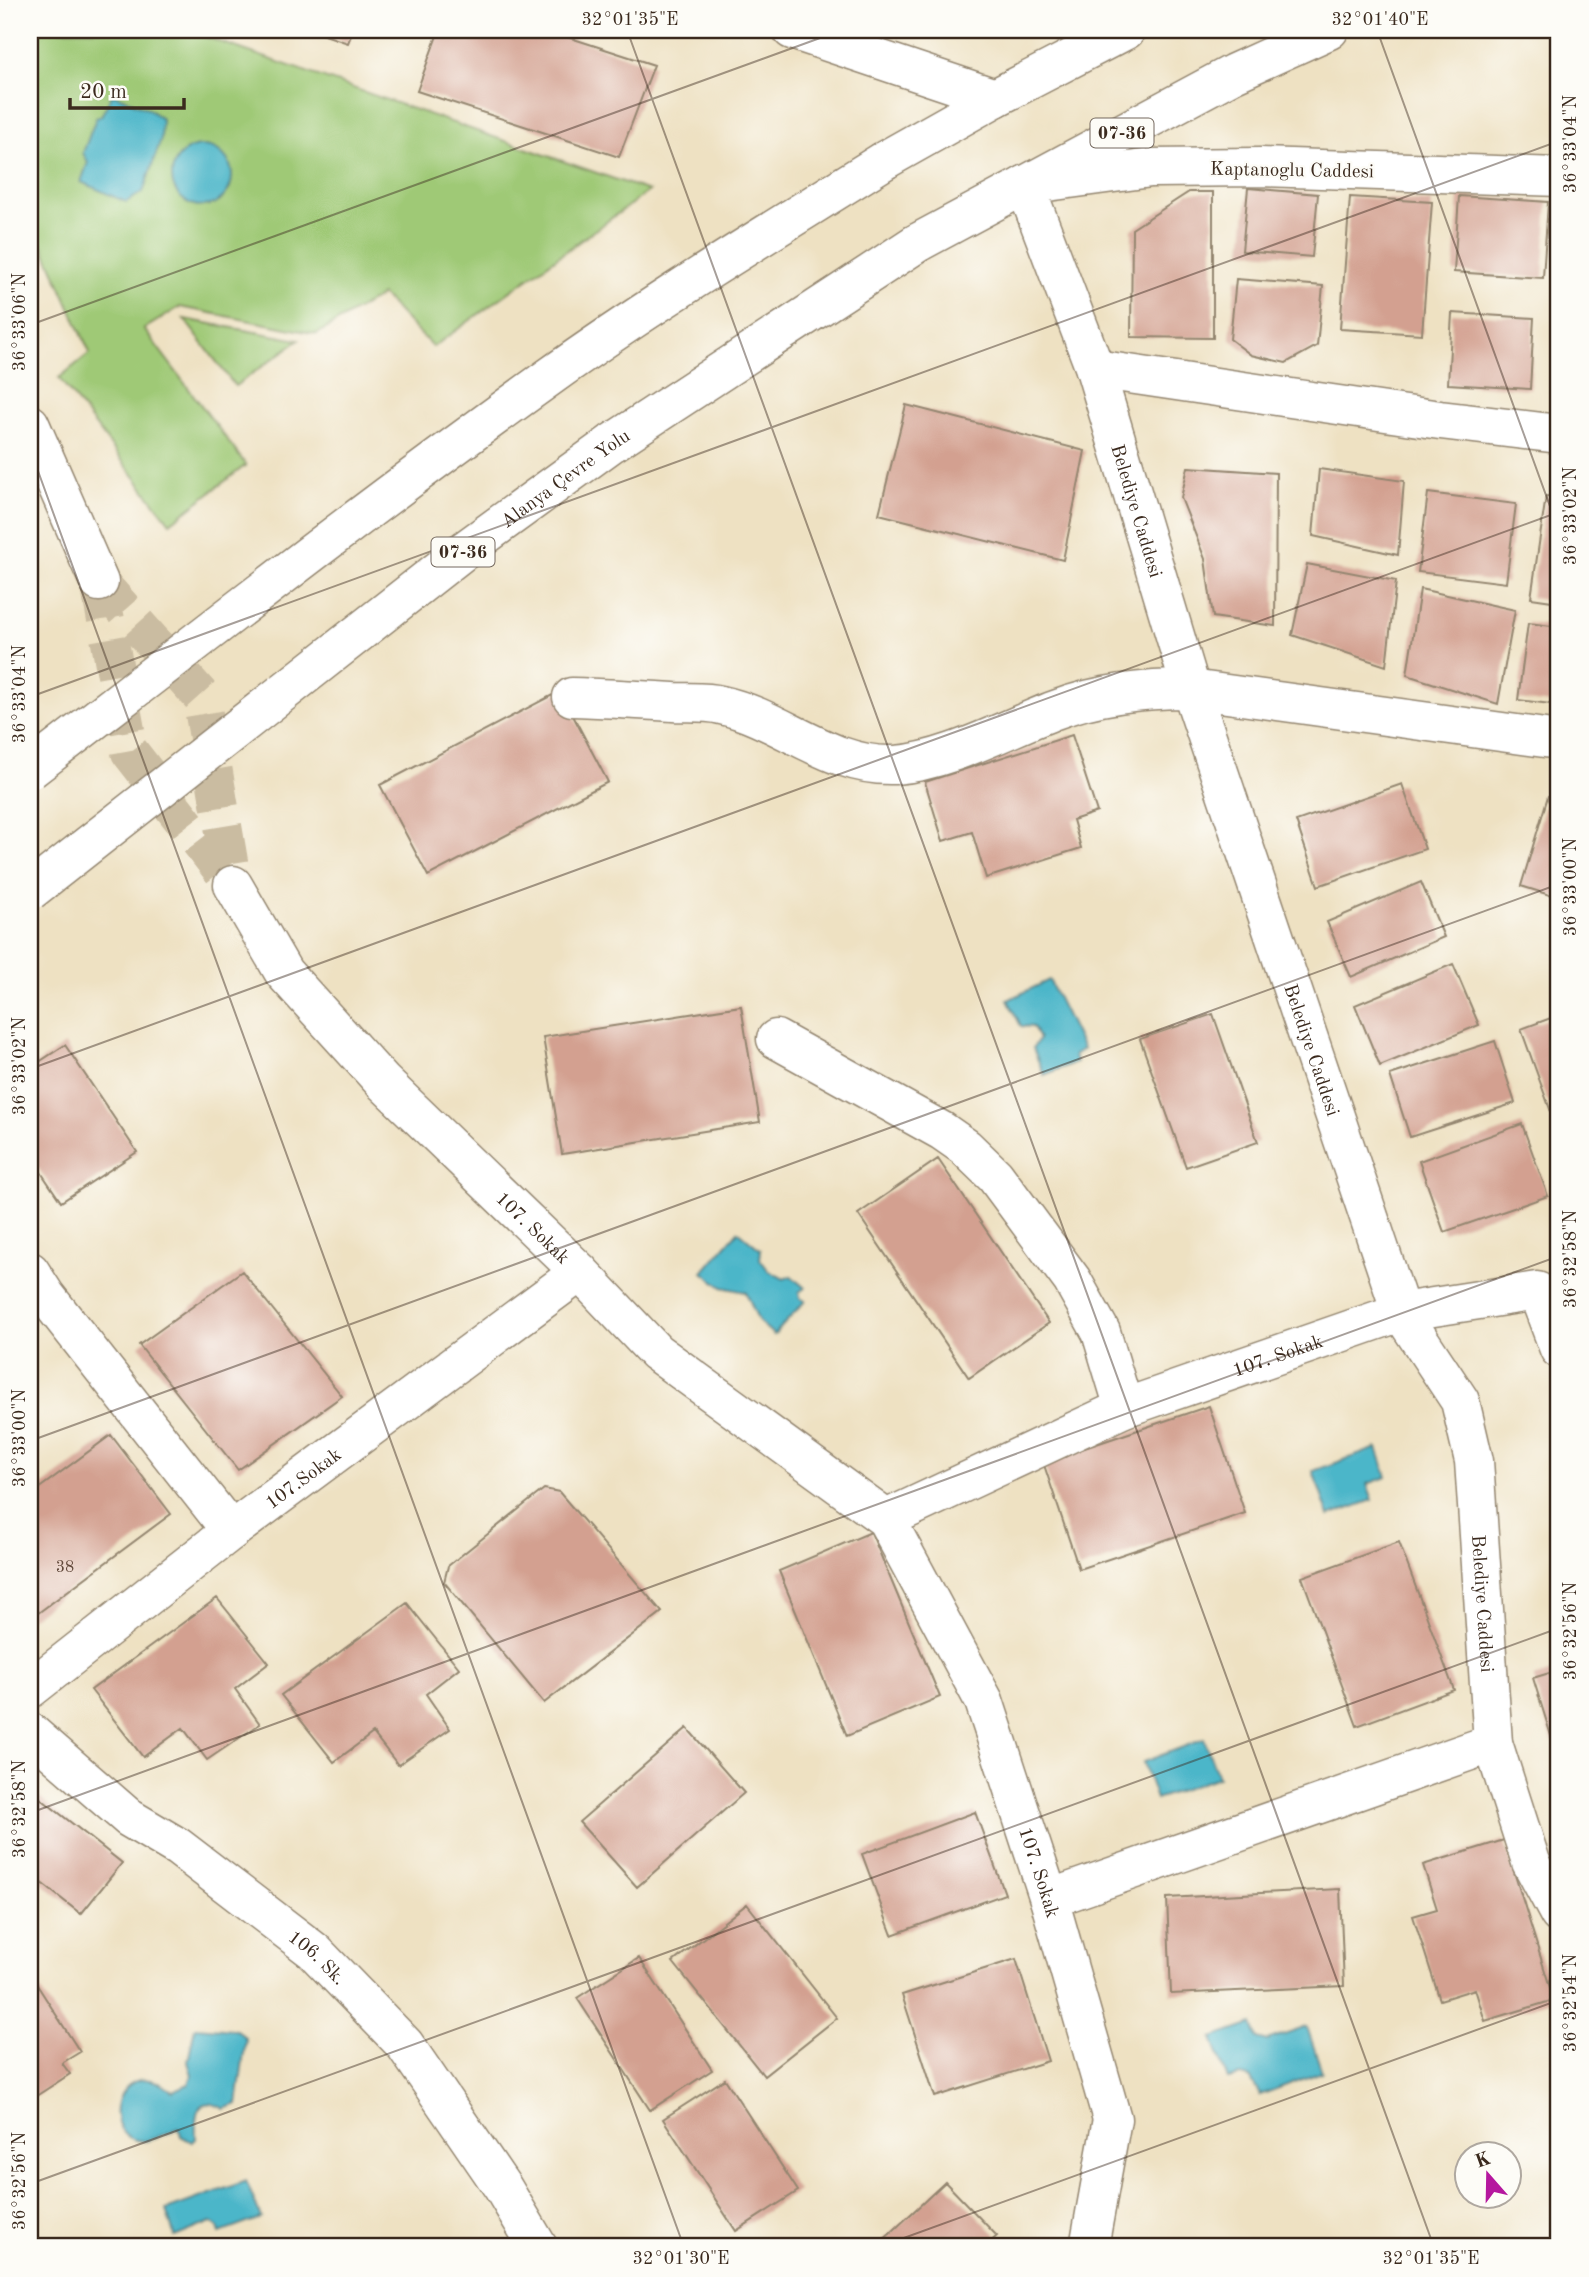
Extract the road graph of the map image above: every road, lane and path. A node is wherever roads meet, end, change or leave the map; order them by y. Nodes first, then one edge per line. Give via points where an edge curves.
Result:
1 (792, 30) edge
2 (1126, 30) edge
3 (1329, 30) edge
4 (995, 99) junction
5 (1559, 177) edge
6 (1025, 185) junction
7 (1095, 369) junction
8 (30, 424) edge
9 (1559, 434) edge
10 (99, 582) dead end
11 (1191, 689) junction
12 (572, 697) dead end
13 (1559, 740) edge
14 (30, 770) edge
15 (233, 885) tunnel mouth
16 (30, 891) edge
17 (776, 1039) dead end
18 (30, 1271) edge
19 (580, 1272) junction
20 (1548, 1286) edge
21 (1401, 1312) junction
22 (1559, 1349) edge
23 (1124, 1408) junction
24 (886, 1519) junction
25 (231, 1531) junction
26 (30, 1689) edge
27 (30, 1732) edge
28 (1493, 1743) junction
29 (1049, 1899) junction
30 (1559, 1914) edge
31 (538, 2247) edge
32 (1090, 2247) edge

1 - 4 main road
2 - 4 main road
3 - 6 main road, 07-36 via 1234,73
4 - 14 main road, bridge via 885,160 549,377 272,582
5 - 6 main road, Kaptanoglu Caddesi via 1151,167
6 - 7 main road, Belediye Caddesi
6 - 16 main road, Alanya Çevre Yolu / 07-36, bridge via 918,243 612,443 462,552
7 - 9 main road
7 - 11 main road, Belediye Caddesi
8 - 10 main road
11 - 12 main road via 1134,690 1096,698 935,757 894,765 841,757 720,704
11 - 13 main road
11 - 21 main road, Belediye Caddesi
15 - 19 main road, 107. Sokak via 284,974 383,1082
17 - 23 main road via 942,1131 995,1177 1072,1280 1101,1332
18 - 25 main road
19 - 24 main road, 107. Sokak via 656,1352
19 - 25 main road, 107.Sokak
20 - 21 main road, 107. Sokak
20 - 22 main road
21 - 23 main road, 107. Sokak
21 - 28 main road, Belediye Caddesi via 1460,1401 1474,1461
23 - 24 main road, 107. Sokak
24 - 29 main road, 107. Sokak via 984,1701
25 - 26 main road, 107.Sokak
27 - 31 main road, 106. Sk. via 129,1818 178,1847 314,1951 405,2045
28 - 29 main road
28 - 30 main road, Belediye Caddesi via 1531,1862
29 - 32 main road, 107. Sokak via 1112,2119

